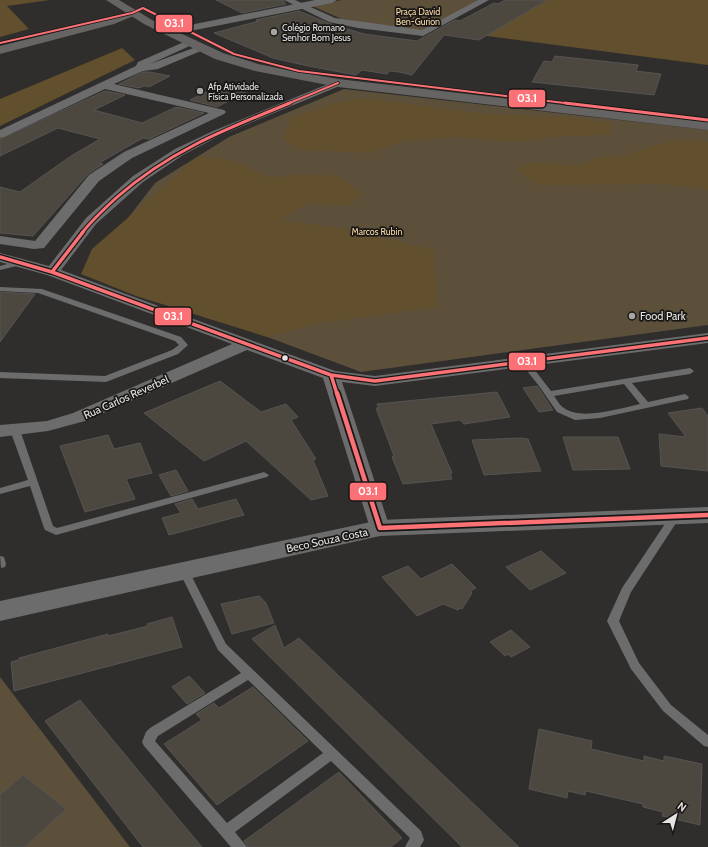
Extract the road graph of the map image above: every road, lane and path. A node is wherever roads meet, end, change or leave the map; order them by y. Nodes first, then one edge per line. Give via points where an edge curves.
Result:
1 (288, 0) edge
2 (332, 0) edge
3 (485, 0) edge
4 (120, 2) edge
5 (302, 6) junction
6 (143, 8) junction
7 (132, 13) junction
8 (110, 19) junction
9 (154, 19) junction
10 (185, 29) junction
11 (191, 42) junction
12 (0, 43) edge
13 (203, 48) junction
14 (0, 50) edge
15 (170, 51) junction
16 (185, 55) junction
17 (141, 68) junction
18 (338, 83) junction
19 (104, 85) junction
20 (708, 120) edge
21 (708, 126) edge
22 (0, 134) edge
23 (108, 168) junction
24 (143, 175) junction
25 (0, 240) edge
26 (0, 257) edge
27 (18, 263) junction
28 (0, 268) edge
29 (52, 272) junction
30 (0, 289) edge
31 (708, 338) edge
32 (246, 344) junction
33 (524, 362) junction
34 (690, 371) dead end
35 (331, 374) junction
36 (0, 375) edge
37 (627, 382) junction
38 (549, 394) junction
39 (685, 397) dead end
40 (646, 405) junction
41 (7, 430) edge
42 (264, 475) dead end
43 (33, 482) junction
44 (0, 491) edge
45 (708, 516) edge
46 (676, 517) junction
47 (380, 528) junction
48 (184, 571) junction
49 (0, 611) edge
50 (250, 673) junction
51 (708, 742) edge
52 (332, 753) junction
53 (226, 830) junction
54 (414, 846) edge
55 (240, 847) edge

1 - 5 street
2 - 5 street
3 - 5 street via 423,33 339,21
4 - 6 main road
4 - 7 main road
4 - 8 main road
5 - 10 street
6 - 7 main road
6 - 9 main road
7 - 8 main road
7 - 9 main road
8 - 9 main road
8 - 12 main road
8 - 14 main road
9 - 10 main road
9 - 11 main road
10 - 20 main road via 234,54 299,71 507,98
11 - 13 main road
11 - 15 street
13 - 16 street
13 - 18 main road via 219,56 255,67
15 - 16 street
15 - 17 street via 142,64
16 - 17 street via 154,67
17 - 19 street
18 - 21 main road
18 - 24 street via 217,133 179,152
19 - 22 street
19 - 23 street via 220,112
23 - 24 street
23 - 25 street via 94,178 39,245
24 - 29 street via 90,221
26 - 27 street
27 - 28 lane
27 - 29 street
29 - 32 street
30 - 36 lane via 39,291 178,339 184,345 175,352 106,380
31 - 33 street
32 - 35 street
32 - 41 street, Rua Carlos Reverbel via 79,417 48,426
33 - 35 street via 375,381
33 - 38 lane
34 - 37 lane
35 - 47 street
37 - 38 lane
37 - 40 lane
38 - 40 lane via 560,410 575,418
39 - 40 lane
41 - 43 lane
42 - 43 lane via 56,532 49,528
43 - 44 lane
45 - 46 street, Beco Souza Costa
46 - 47 street, Beco Souza Costa
46 - 51 lane via 626,591 613,621 635,666 667,708
47 - 48 street, Beco Souza Costa
48 - 49 street, Beco Souza Costa
48 - 50 lane via 222,647
50 - 52 lane
50 - 53 lane via 154,732 148,742
52 - 53 lane
52 - 54 lane via 416,835
53 - 55 lane

